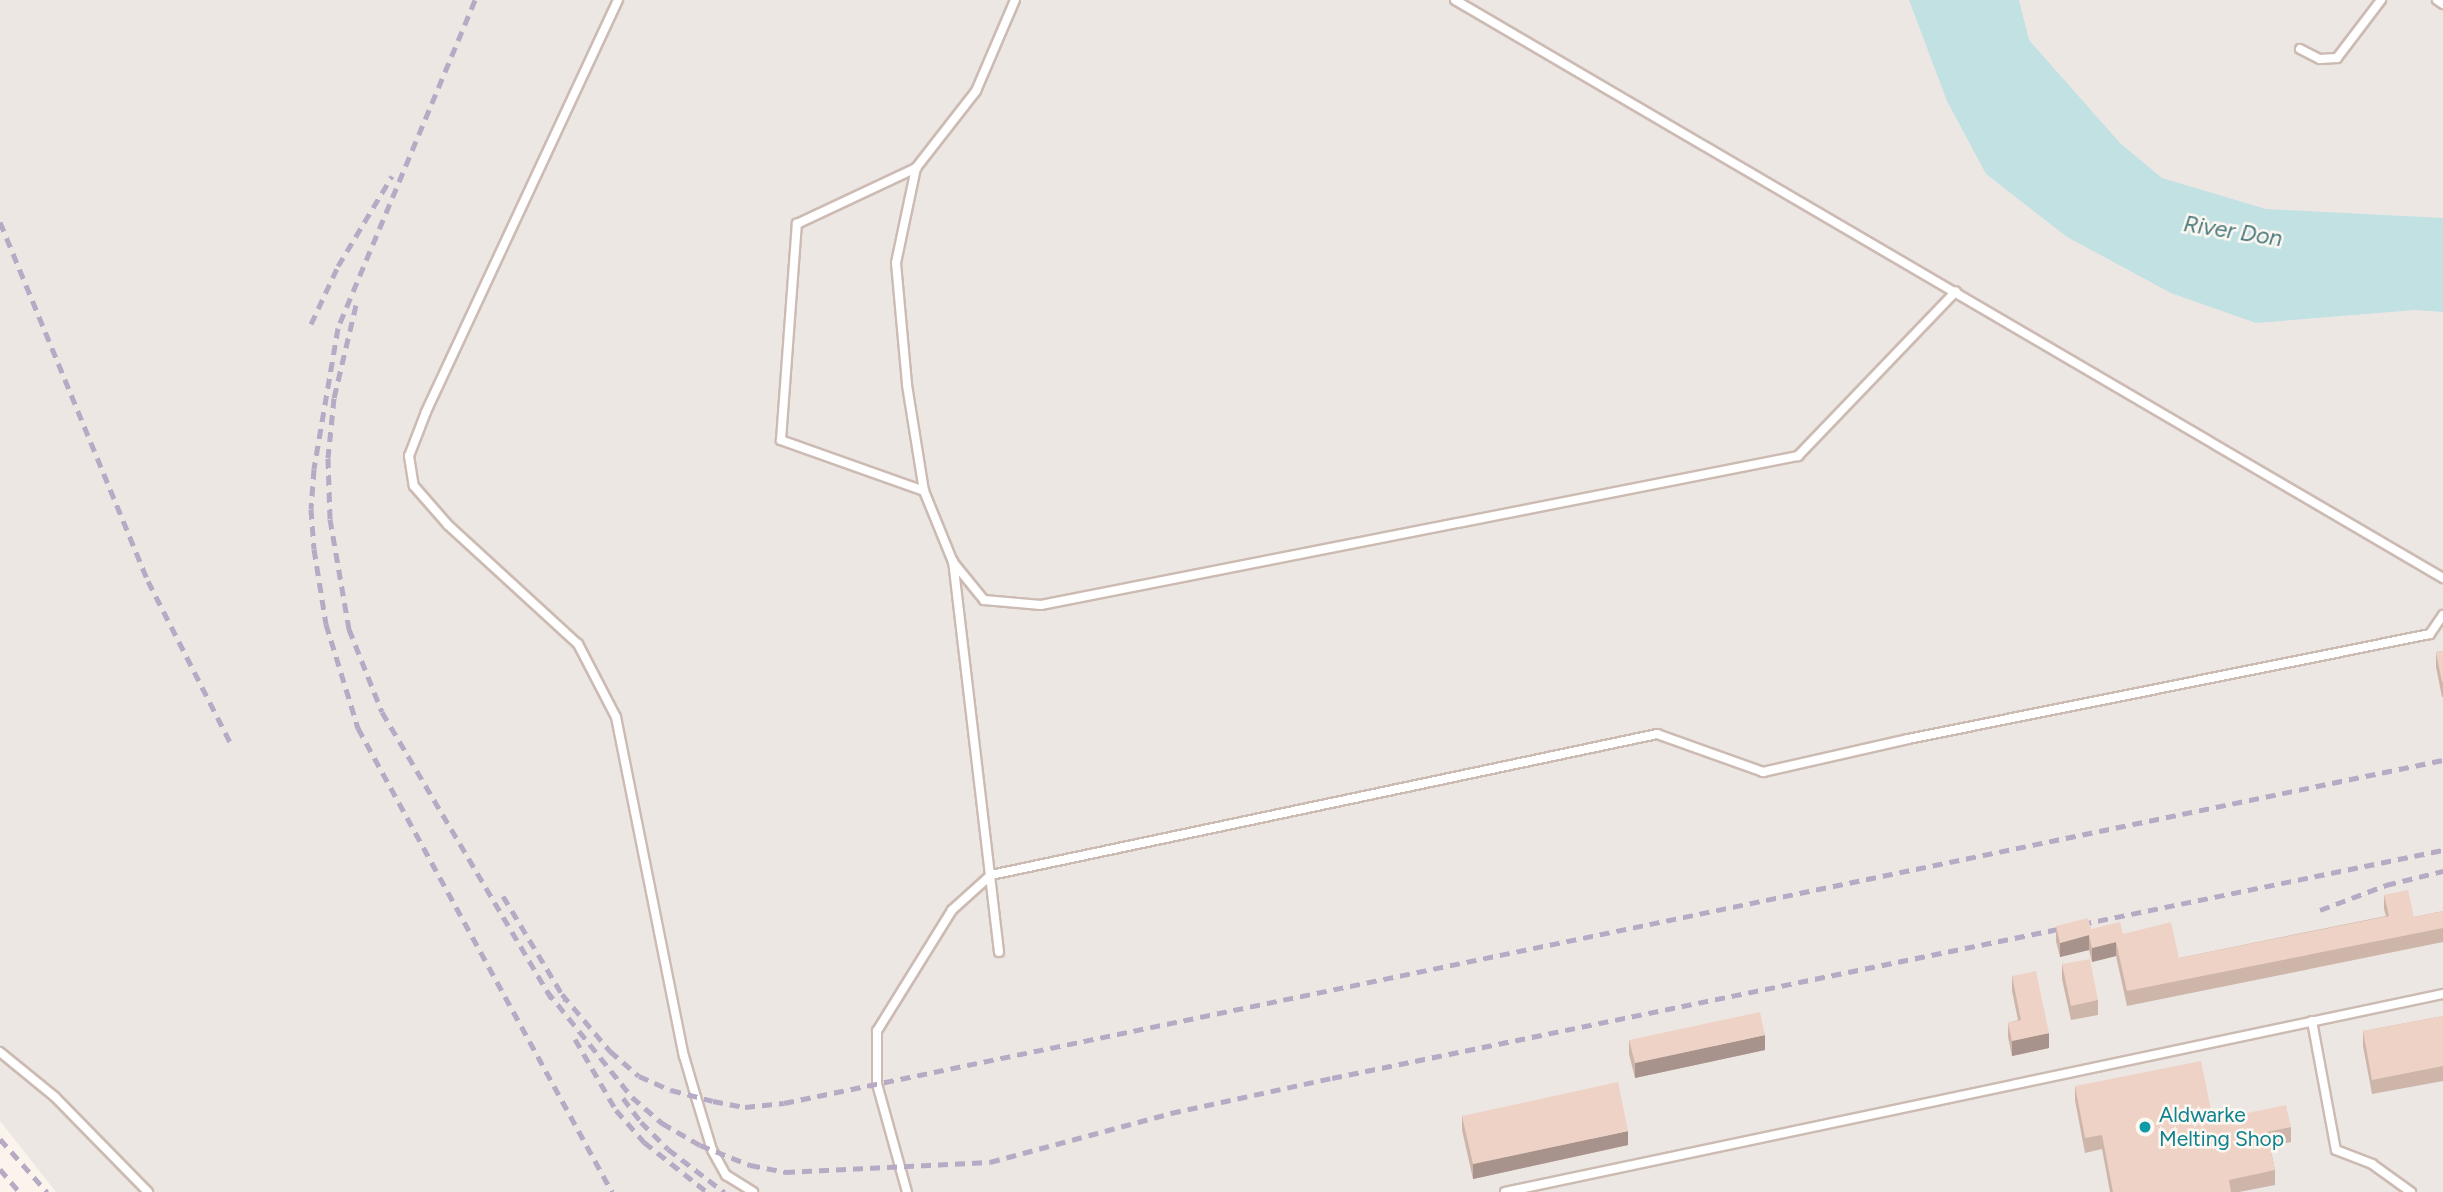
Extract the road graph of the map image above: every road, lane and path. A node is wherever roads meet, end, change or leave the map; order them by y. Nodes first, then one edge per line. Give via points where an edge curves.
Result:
1 (618, 0) edge
2 (1015, 0) edge
3 (1455, 0) edge
4 (2381, 0) edge
5 (2437, 0) edge
6 (2443, 4) edge
7 (2301, 49) dead end
8 (916, 168) junction
9 (1956, 291) junction
10 (924, 491) junction
11 (953, 562) junction
12 (2443, 578) edge
13 (2443, 615) edge
14 (991, 875) junction
15 (999, 952) dead end
16 (2443, 994) edge
17 (2312, 1021) junction
18 (0, 1052) edge
19 (148, 1192) edge
20 (753, 1192) edge
21 (907, 1192) edge
22 (1504, 1192) edge
23 (2411, 1192) edge

1 - 20 lane via 409,456 414,486 448,525 578,644 616,717 693,1087 712,1150 726,1175
2 - 8 lane via 976,91
3 - 9 lane
4 - 7 lane via 2337,58 2320,59
5 - 6 lane
8 - 10 lane via 896,263 907,385
8 - 10 lane via 797,224 781,440
9 - 11 lane via 1798,456 1041,605 984,600
9 - 12 lane
10 - 11 lane
11 - 14 lane
13 - 14 lane via 2430,634 1763,772 1657,734
14 - 15 lane
14 - 21 lane via 952,910 877,1031 877,1084
16 - 17 lane
17 - 22 lane
17 - 23 lane via 2336,1150 2372,1164
18 - 19 lane via 55,1097

